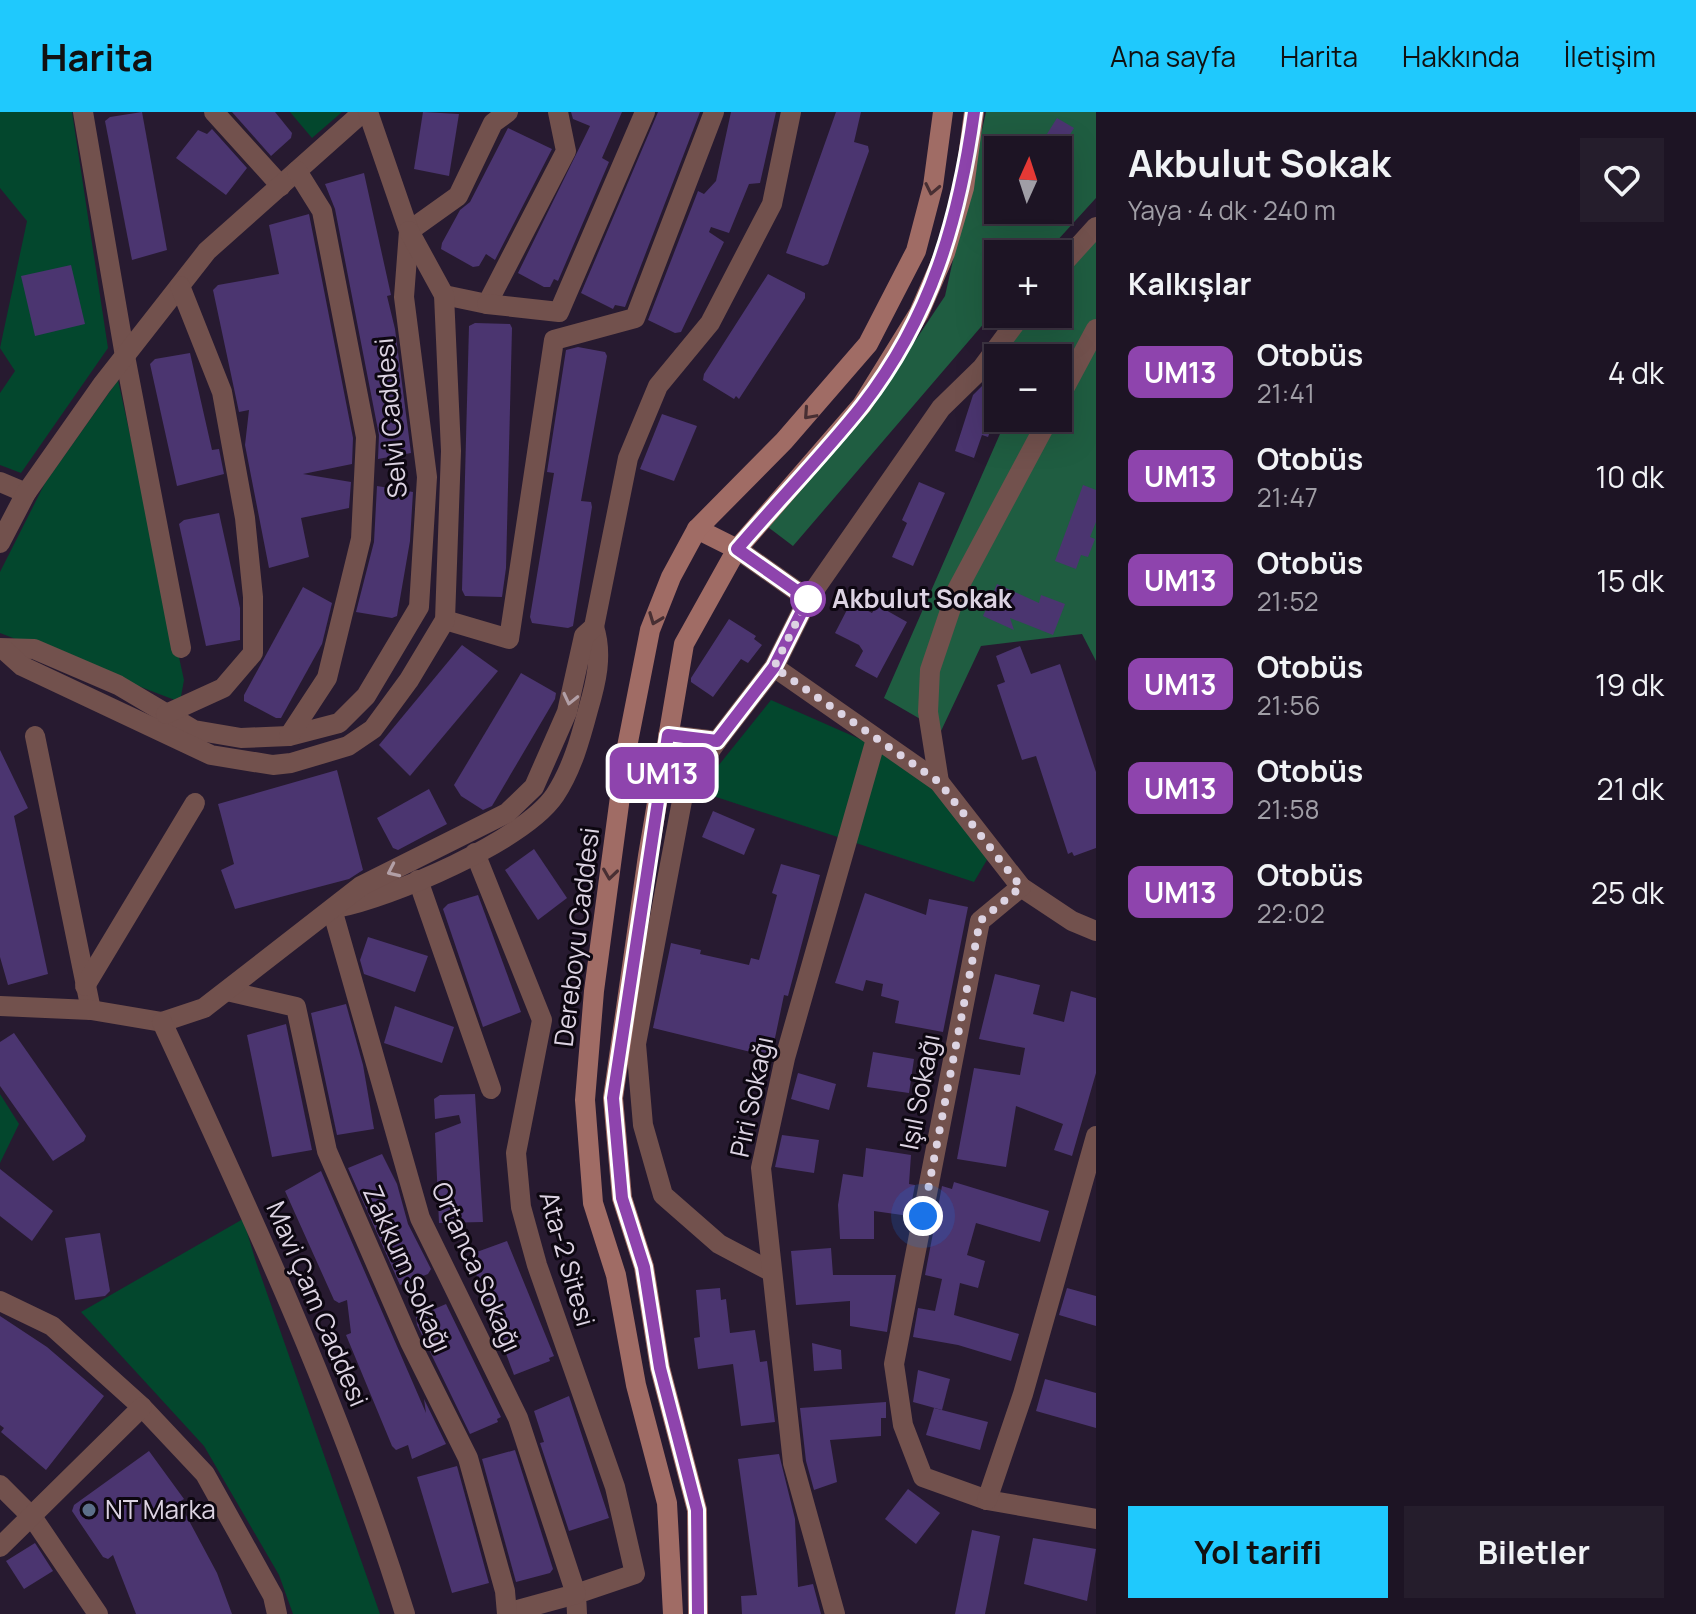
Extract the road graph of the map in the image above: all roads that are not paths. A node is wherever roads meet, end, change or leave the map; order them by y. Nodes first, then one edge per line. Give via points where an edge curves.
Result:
1 (83, 112) edge
2 (214, 112) edge
3 (365, 112) edge
4 (508, 112) edge
5 (558, 112) edge
6 (645, 112) edge
7 (714, 112) edge
8 (791, 112) edge
9 (943, 112) edge
10 (974, 112) edge
11 (297, 171) junction
12 (281, 186) junction
13 (1096, 227) edge
14 (409, 231) junction
15 (1072, 254) edge
16 (180, 286) junction
17 (444, 295) junction
18 (487, 304) junction
19 (1012, 328) edge
20 (1096, 329) edge
21 (125, 356) junction
22 (1072, 374) edge
23 (1042, 432) edge
24 (0, 482) edge
25 (26, 493) junction
26 (697, 529) junction
27 (0, 543) edge
28 (737, 549) junction
29 (808, 599) junction
30 (445, 620) junction
31 (594, 627) junction
32 (181, 648) dead end
33 (2, 649) edge
34 (774, 667) junction
35 (166, 714) junction
36 (668, 735) junction
37 (35, 736) dead end
38 (289, 736) junction
39 (876, 739) junction
40 (717, 741) junction
41 (939, 782) junction
42 (195, 803) dead end
43 (475, 853) junction
44 (418, 880) junction
45 (1021, 887) junction
46 (332, 909) junction
47 (1096, 931) edge
48 (85, 986) junction
49 (227, 991) junction
50 (0, 1006) edge
51 (91, 1010) junction
52 (162, 1022) junction
53 (491, 1089) dead end
54 (1096, 1136) edge
55 (772, 1272) junction
56 (0, 1301) edge
57 (142, 1407) junction
58 (0, 1485) edge
59 (987, 1500) junction
60 (33, 1518) junction
61 (1096, 1519) edge
62 (0, 1547) edge
63 (577, 1604) edge
64 (507, 1613) edge
65 (98, 1614) edge
66 (277, 1614) edge
67 (405, 1614) edge
68 (673, 1614) edge
69 (698, 1614) edge
70 (835, 1614) edge

1 - 21 street
2 - 12 street
3 - 11 street
3 - 14 street, Selvi Caddesi
4 - 14 street via 493,123 458,196
5 - 18 street via 566,151
6 - 18 street via 559,312
7 - 30 street via 635,318 554,340 509,639
8 - 31 street via 772,204 710,323 658,386 628,458
9 -> 26 main road, Dereboyu Caddesi via 933,186 916,251 868,344 801,423
10 - 28 main road via 964,188 945,253 919,313 862,405
11 - 12 street
11 - 38 street via 322,211 366,437 361,539 327,678
12 - 16 street via 207,251
13 - 15 street
14 - 17 street
14 - 38 street, Selvi Caddesi via 404,297 427,477 419,607 366,696 339,723
16 - 21 street
16 - 35 street via 222,392 245,518 253,653 223,688
17 - 18 street
17 - 30 street via 451,451
19 - 29 street via 982,368 941,408
20 - 22 street
21 - 25 street
21 - 32 street
23 - 41 street via 957,590 930,670 928,712
24 - 25 street
25 - 27 street
26 - 28 main road
26 -> 68 main road, Dereboyu Caddesi via 650,630 626,752 585,1100 593,1203 616,1275 636,1385 667,1503
28 - 29 street
28 - 36 main road via 684,644
29 - 34 street
30 - 33 street via 373,729 348,746 273,765 211,755 22,666
31 - 43 street via 601,648 573,761 553,798 519,830
31 -> 46 street via 584,636 567,712 534,787 507,813 361,886
33 - 35 street, Selvi Caddesi via 34,649 77,666
34 - 39 street
34 - 40 street
35 - 38 street, Selvi Caddesi via 194,730 241,738
36 - 40 street
36 - 69 main road via 613,1098 622,1198 644,1267 660,1368 697,1510
37 - 48 street
39 - 41 street
39 - 55 street, Piri Sokağı via 785,1058 761,1168
40 - 55 street via 685,785 682,800 636,1044 643,1125 663,1195 719,1244
41 - 45 street
42 - 48 street
43 - 44 street
43 - 63 street, Ata-2 Sitesi via 542,1020 516,1153 521,1207 615,1487 635,1574
44 - 46 street via 370,902
44 - 53 street
45 - 47 street
45 - 59 street, Işıl Sokağı via 980,921 894,1364 903,1425 923,1477
46 - 49 street
46 - 63 street, Ortanca Sokağı via 420,1218 518,1418
48 - 51 street
49 - 52 street via 204,1008
49 - 64 street, Zakkum Sokağı via 296,1007 327,1151 410,1342 468,1458
50 - 51 street
51 - 52 street
52 - 67 street, Mavi Çam Caddesi via 290,1298 372,1506
54 - 59 street via 1023,1394
55 - 70 street, Piri Sokağı via 793,1463
56 - 57 street via 52,1326
57 - 60 street
57 - 66 street via 205,1474 273,1596
58 - 60 street
59 - 61 street, Işıl Sokağı
60 - 62 street
60 - 65 street
63 - 64 street, Ata-2 Sitesi

